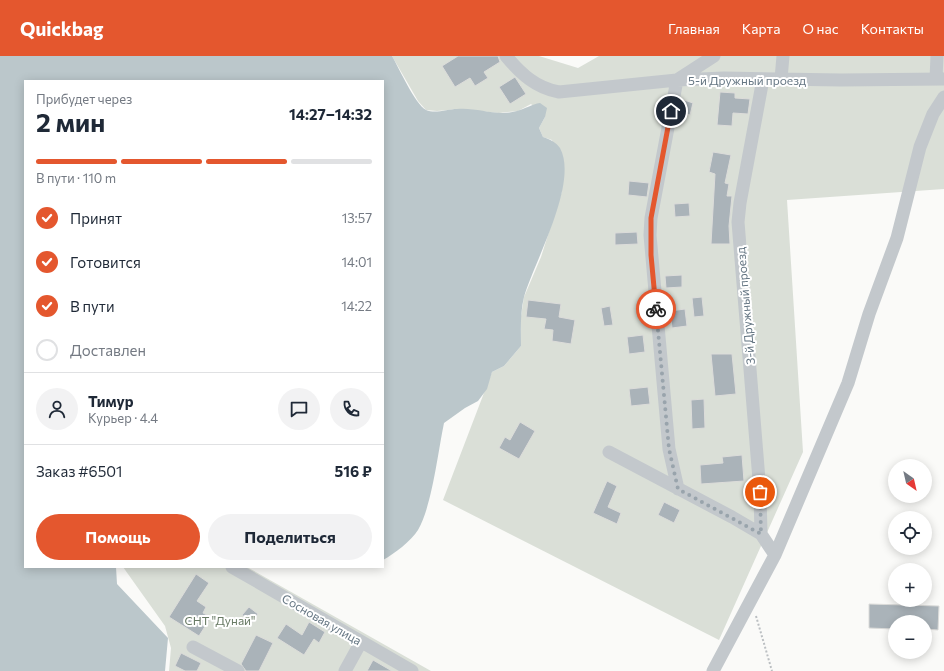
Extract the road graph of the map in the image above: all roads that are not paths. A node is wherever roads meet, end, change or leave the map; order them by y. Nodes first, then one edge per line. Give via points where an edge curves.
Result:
1 (506, 56) edge
2 (714, 56) edge
3 (783, 56) edge
4 (937, 56) edge
5 (763, 79) junction
6 (781, 79) junction
7 (940, 79) edge
8 (677, 80) junction
9 (944, 97) edge
10 (609, 452) dead end
11 (678, 489) junction
12 (761, 534) junction
13 (775, 555) junction
14 (234, 568) edge
15 (361, 642) junction
16 (193, 647) dead end
17 (238, 671) edge
18 (345, 671) edge
19 (412, 671) edge
20 (713, 671) edge

1 - 8 street, 5-й Дружный проезд via 531,81 552,91
2 - 8 street
3 - 6 street
4 - 7 street
5 - 6 street, 5-й Дружный проезд
5 - 8 street, 5-й Дружный проезд
5 - 12 street, 3-й Дружный проезд via 738,222 760,492
6 - 7 street, 5-й Дружный проезд
8 - 11 street via 650,235 669,449
9 - 13 street via 933,114 920,147 897,238 869,314 848,383
10 - 11 street
11 - 12 street
12 - 13 street
13 - 20 street
14 - 15 street, Сосновая улица
15 - 18 street
15 - 19 street, Сосновая улица
16 - 17 street

